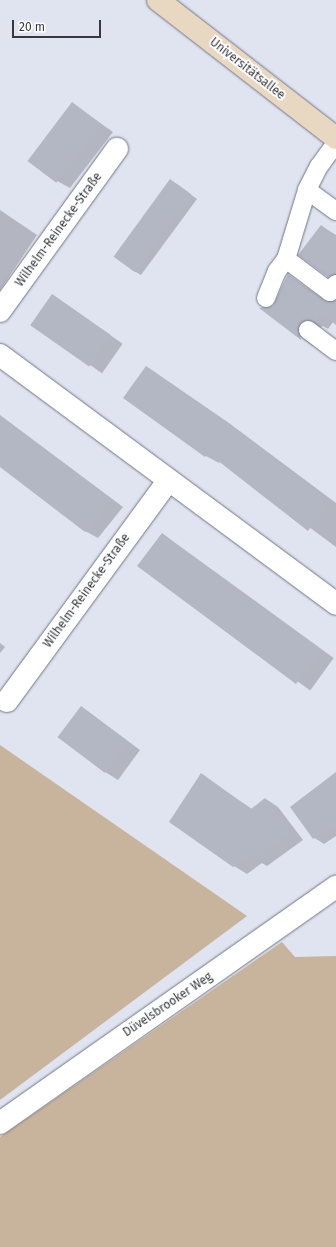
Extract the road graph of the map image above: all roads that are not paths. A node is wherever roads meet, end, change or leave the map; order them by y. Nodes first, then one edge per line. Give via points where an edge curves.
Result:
1 (158, 0) edge
2 (336, 138) edge
3 (336, 143) edge
4 (117, 149) dead end
5 (307, 190) junction
6 (336, 211) edge
7 (286, 259) junction
8 (336, 284) edge
9 (266, 298) dead end
10 (0, 311) edge
11 (308, 330) dead end
12 (336, 351) edge
13 (0, 355) edge
14 (168, 480) junction
15 (336, 604) edge
16 (7, 701) dead end
17 (336, 887) edge
18 (0, 1123) edge

1 - 2 main road, Universitätsallee
3 - 5 lane via 318,166
4 - 10 street, Wilhelm-Reinecke-Straße
5 - 6 lane
5 - 7 lane
7 - 8 lane via 330,292
7 - 9 lane via 277,271
11 - 12 lane
13 - 14 street
14 - 15 street
14 - 16 street, Wilhelm-Reinecke-Straße
17 - 18 street, Düvelsbrooker Weg

